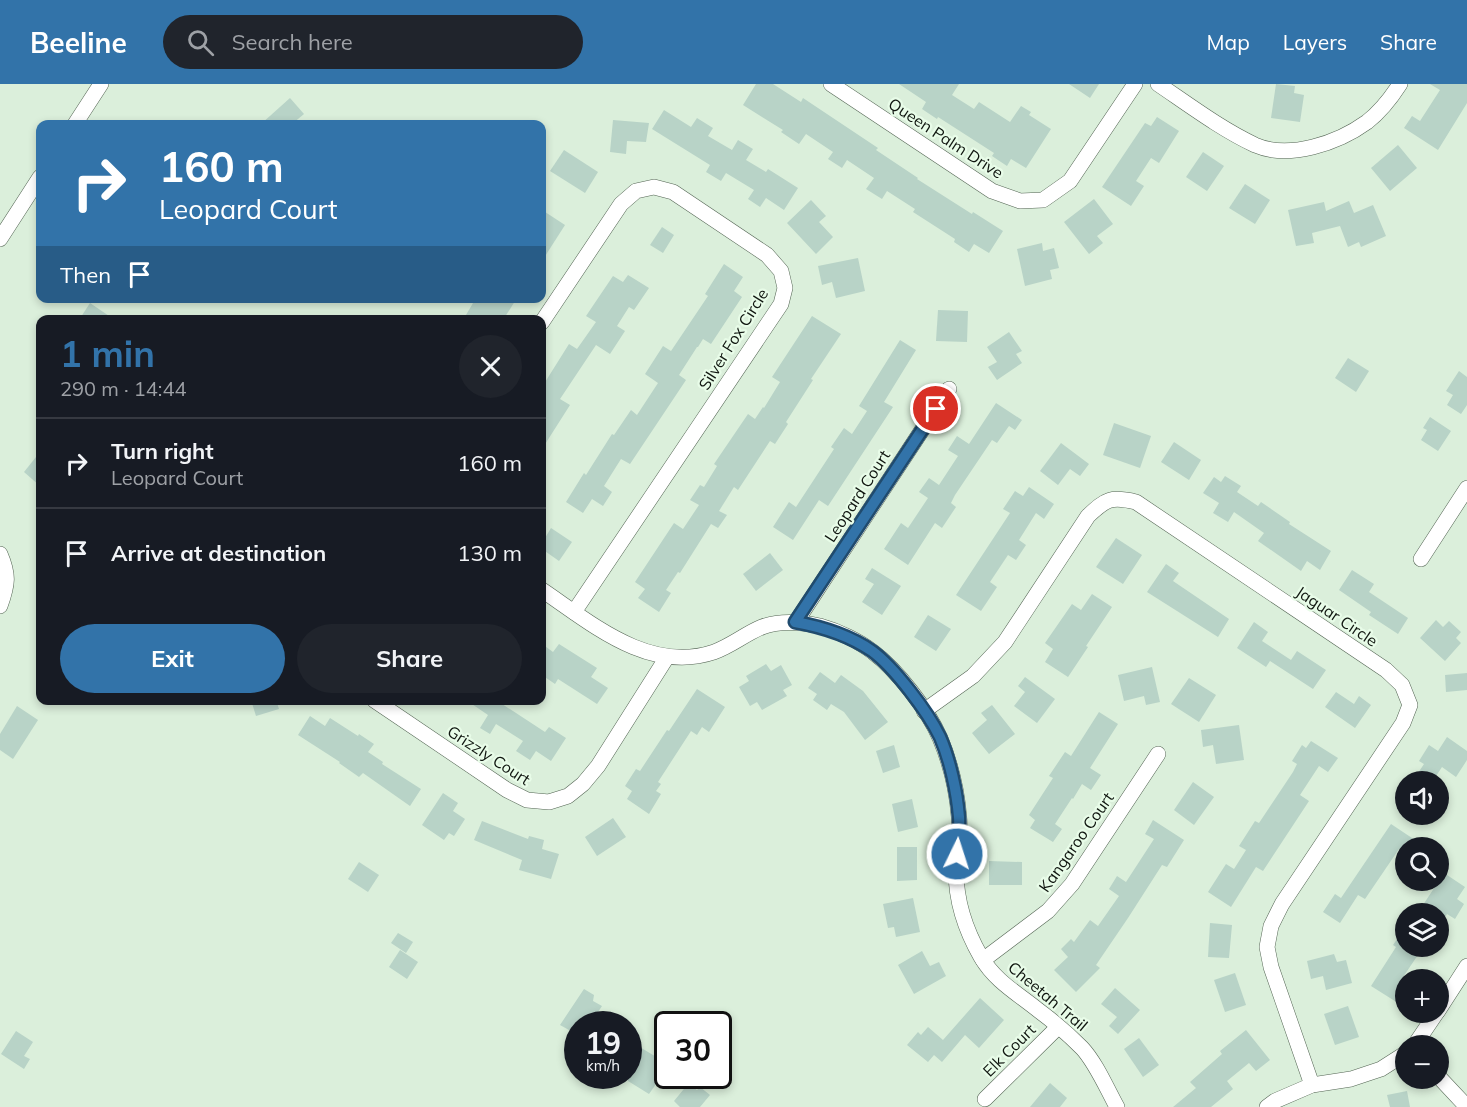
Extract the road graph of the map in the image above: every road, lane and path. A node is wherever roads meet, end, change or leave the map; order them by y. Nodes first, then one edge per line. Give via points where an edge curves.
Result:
1 (101, 84) edge
2 (831, 84) edge
3 (1135, 84) edge
4 (1158, 84) edge
5 (1400, 84) edge
6 (78, 120) edge
7 (36, 183) edge
8 (0, 239) edge
9 (546, 316) edge
10 (949, 389) dead end
11 (1467, 488) edge
12 (0, 554) edge
13 (1421, 559) dead end
14 (546, 593) edge
15 (0, 606) edge
16 (574, 612) junction
17 (795, 622) junction
18 (667, 657) junction
19 (381, 705) edge
20 (924, 711) junction
21 (1158, 754) dead end
22 (983, 960) junction
23 (1467, 966) edge
24 (1449, 995) edge
25 (1058, 1027) junction
26 (1395, 1060) edge
27 (1312, 1085) junction
28 (1449, 1088) edge
29 (986, 1099) dead end
30 (1117, 1107) edge
31 (1267, 1107) edge
32 (1467, 1107) edge

1 - 6 street
2 - 3 street, Queen Palm Drive via 992,191 1020,201 1043,200 1070,181
4 - 5 street via 1257,146 1285,152 1320,145 1347,134 1368,121
7 - 8 street
9 - 16 street, Silver Fox Circle via 621,204 636,191 654,187 673,192 767,255 781,271 785,288 781,304
10 - 17 street, Leopard Court
11 - 13 street
12 - 15 street via 7,570
14 - 16 street, Cheetah Trail
16 - 18 street, Cheetah Trail via 618,640
17 - 18 street, Cheetah Trail via 761,627 714,652
17 - 20 street, Cheetah Trail via 847,637 873,652
18 - 19 street, Grizzly Court via 598,766 568,796 549,802 527,800 507,790
20 - 22 street, Cheetah Trail via 940,737 952,775 960,818 956,872 959,902
20 - 27 street, Jaguar Circle via 973,676 1005,642 1088,516 1102,503 1118,498 1136,502 1386,670 1402,685 1410,705 1403,723 1271,926 1267,947 1271,967
21 - 22 street, Kangaroo Court via 1072,884 1048,911
22 - 25 street, Cheetah Trail via 1012,992
23 - 24 street
25 - 29 street, Elk Court
25 - 30 street, Cheetah Trail via 1083,1050
26 - 27 street via 1351,1079
27 - 31 street
28 - 32 street

